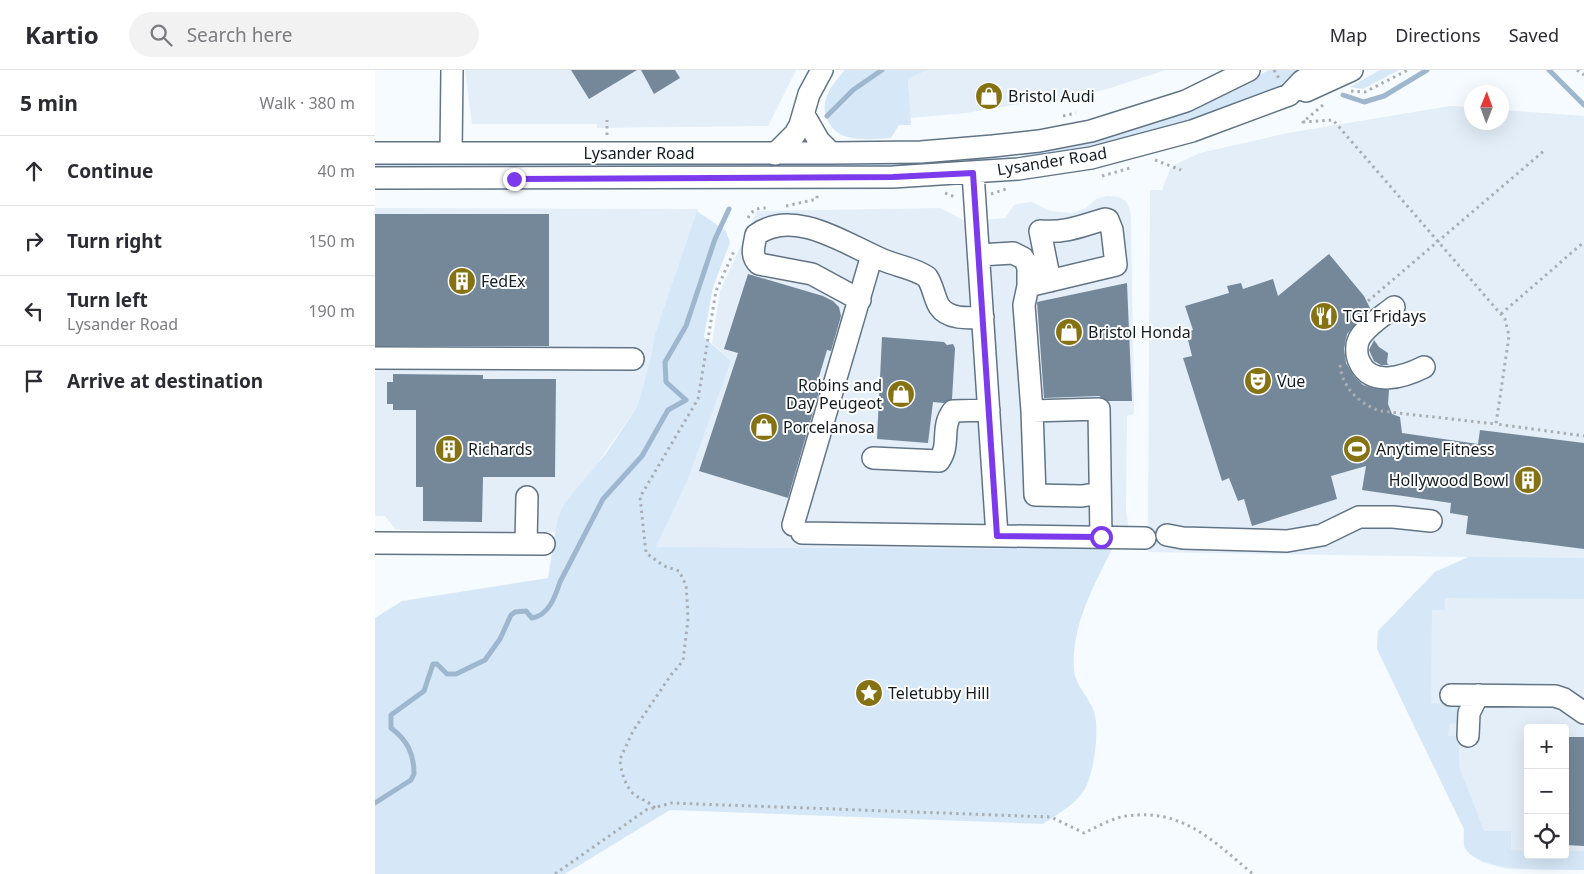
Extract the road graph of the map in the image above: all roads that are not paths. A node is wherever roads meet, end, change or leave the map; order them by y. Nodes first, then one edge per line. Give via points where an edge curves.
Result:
1 (452, 70) edge
2 (822, 70) edge
3 (1249, 70) edge
4 (1321, 70) edge
5 (1351, 70) edge
6 (1289, 96) junction
7 (804, 115) junction
8 (375, 153) edge
9 (451, 153) junction
10 (831, 153) junction
11 (775, 154) junction
12 (973, 173) junction
13 (375, 178) edge
14 (872, 255) junction
15 (979, 255) junction
16 (1051, 280) junction
17 (1028, 286) junction
18 (861, 300) junction
19 (1393, 307) dead end
20 (983, 317) junction
21 (375, 358) edge
22 (633, 359) dead end
23 (1424, 367) dead end
24 (989, 410) junction
25 (1032, 411) junction
26 (873, 458) dead end
27 (1101, 493) junction
28 (527, 497) dead end
29 (1431, 522) dead end
30 (1167, 535) dead end
31 (997, 536) junction
32 (1101, 537) junction
33 (1145, 538) dead end
34 (375, 543) edge
35 (1451, 695) dead end
36 (1486, 695) junction
37 (1584, 714) edge
38 (1468, 736) dead end

1 - 9 street
2 - 7 street via 809,94
3 - 10 street, Lysander Road via 1186,101 1091,131 993,146 921,152
4 - 6 street, Lysander Road via 1302,81
5 - 6 street via 1315,88
6 - 12 street, Lysander Road via 1192,131 1091,158
7 - 10 street via 819,141
7 - 11 street via 795,134
8 - 9 street, Lysander Road
9 - 11 street, Lysander Road
10 - 11 street, Lysander Road
12 - 13 street, Lysander Road via 893,177
12 - 15 street
14 - 18 street
14 - 18 street via 832,235 789,225 767,227 756,235 754,260 759,264 812,274
14 - 20 street via 927,277 939,306 946,313 962,318
15 - 17 street via 1013,253 1023,258 1028,266
15 - 20 street
16 - 16 street via 1116,265 1108,220 1057,232 1032,227
16 - 17 street
17 - 25 street via 1024,305
18 - 31 street via 798,529
19 - 23 street via 1359,338 1357,359 1370,375 1379,378 1397,377
20 - 24 street
21 - 22 street
24 - 26 street via 953,411 946,420 945,452 939,461
24 - 31 street
25 - 27 street via 1099,409
25 - 27 street via 1035,496
27 - 32 street
28 - 34 street via 535,544
29 - 30 street via 1359,517 1322,535 1287,541
31 - 32 street
32 - 33 street
35 - 36 street
36 - 37 street via 1560,697
36 - 38 street via 1469,714

